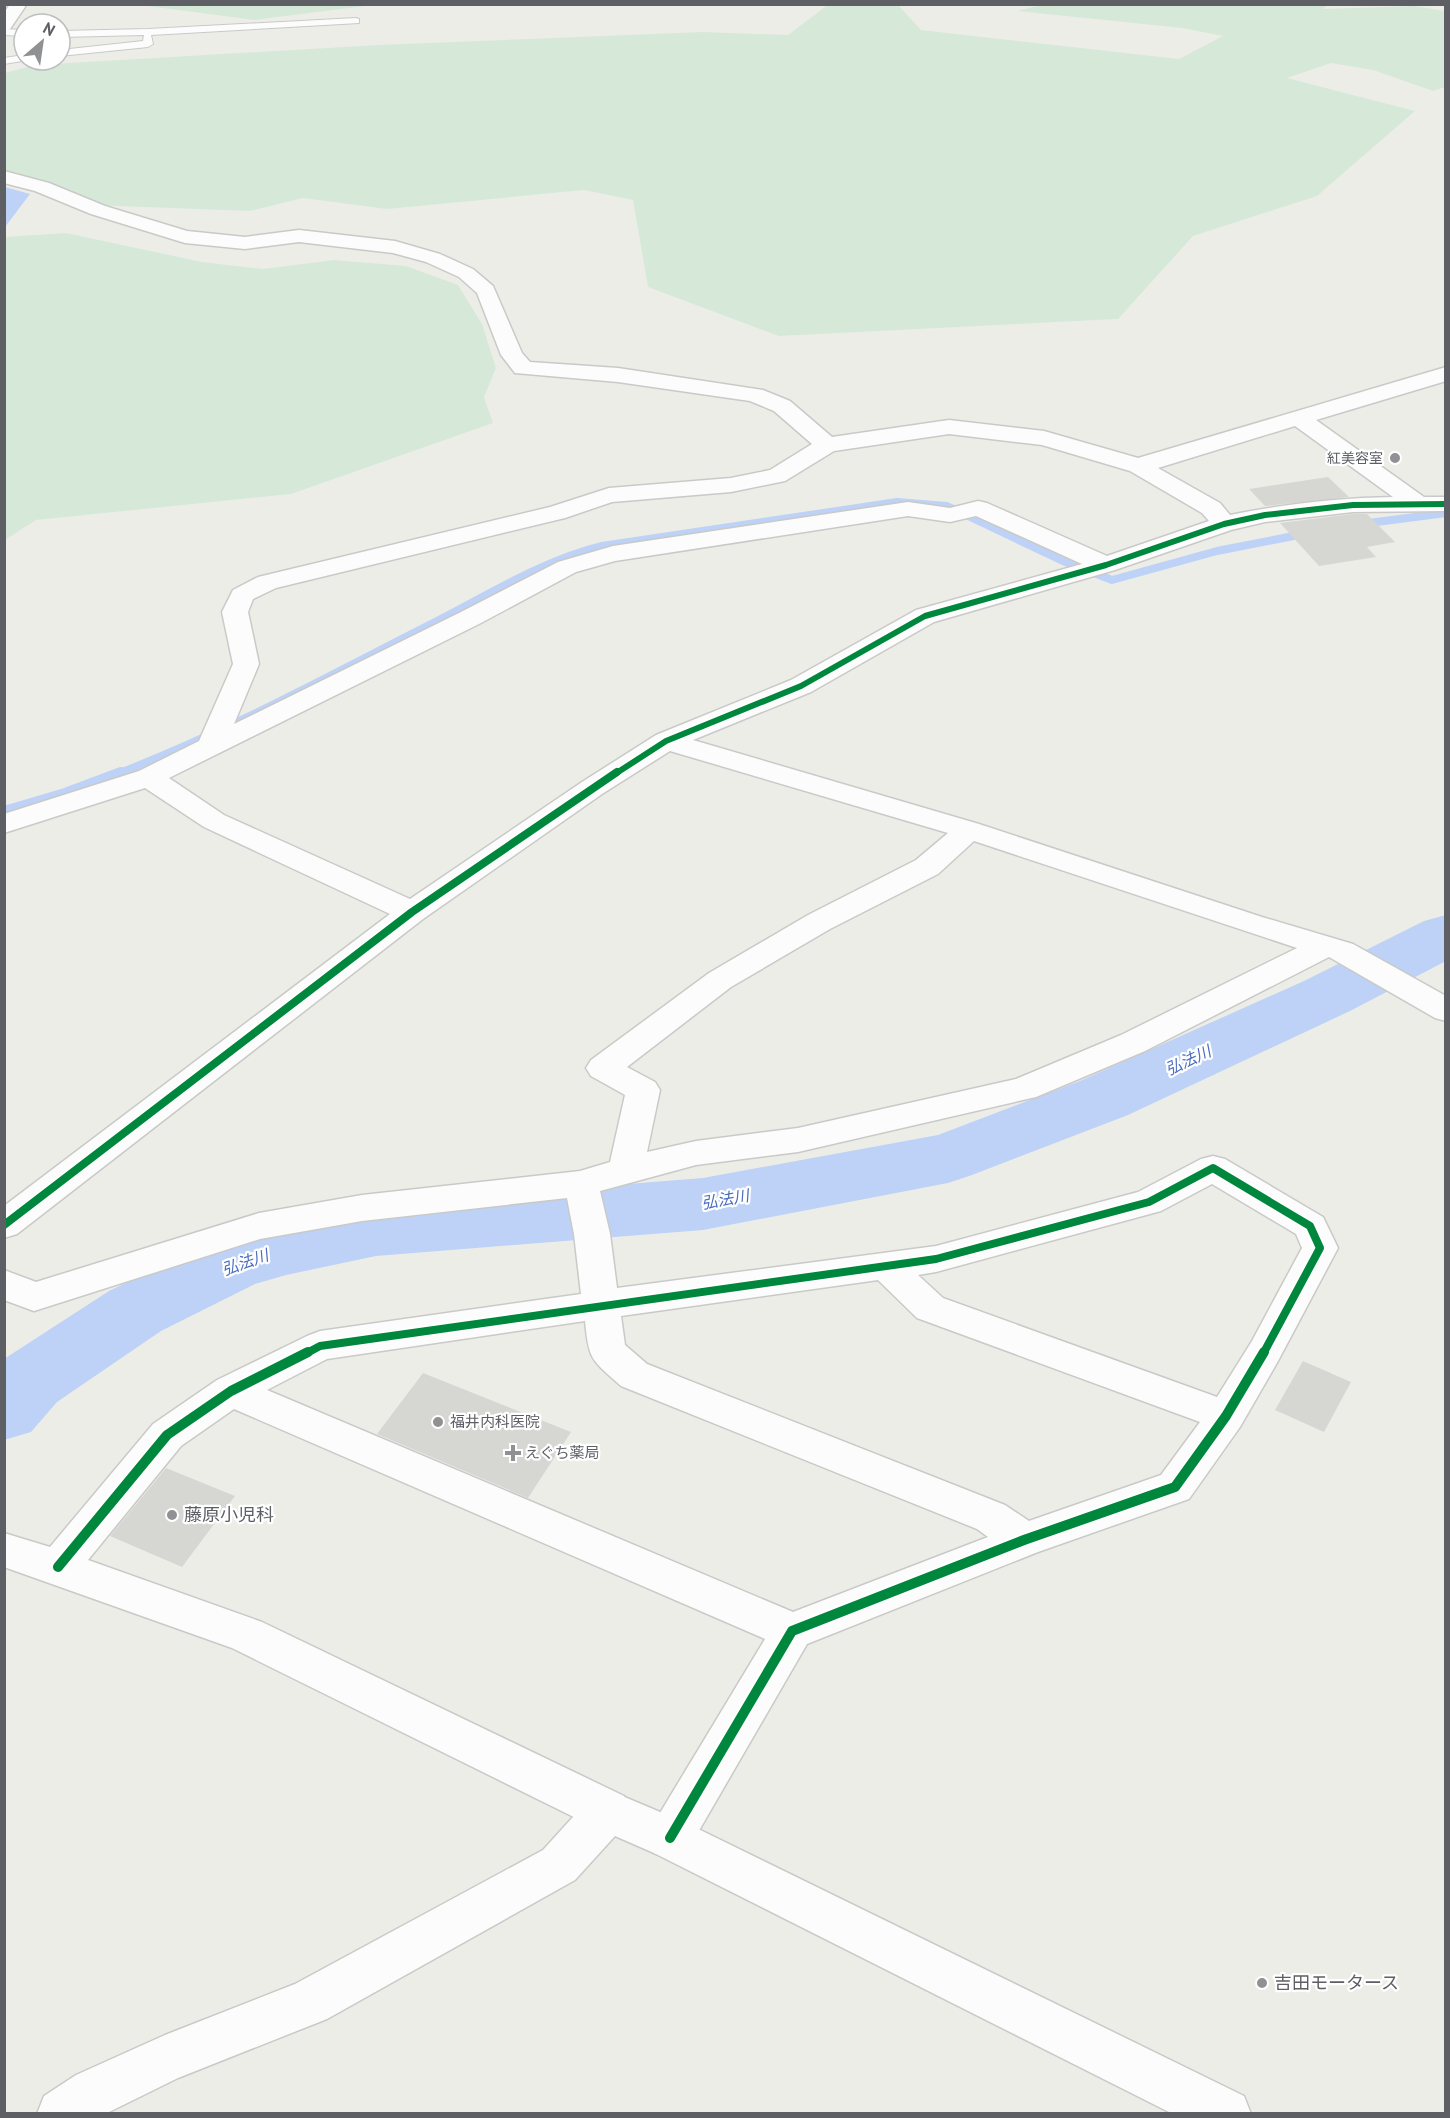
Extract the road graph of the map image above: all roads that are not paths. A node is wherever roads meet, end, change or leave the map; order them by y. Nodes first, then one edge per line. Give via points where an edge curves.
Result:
1 (19, 4) edge
2 (356, 21) dead end
3 (4, 26) edge
4 (148, 32) junction
5 (72, 33) edge
6 (72, 52) edge
7 (4, 177) edge
8 (1446, 374) edge
9 (1298, 418) junction
10 (827, 445) junction
11 (1138, 466) junction
12 (1446, 504) edge
13 (1420, 505) junction
14 (1224, 524) junction
15 (1106, 565) junction
16 (666, 741) junction
17 (211, 746) junction
18 (149, 777) junction
19 (4, 824) edge
20 (969, 830) junction
21 (412, 912) junction
22 (1326, 946) junction
23 (1446, 1010) edge
24 (626, 1170) junction
25 (581, 1184) junction
26 (4, 1225) edge
27 (886, 1266) junction
28 (4, 1284) edge
29 (601, 1305) junction
30 (231, 1391) junction
31 (1226, 1416) junction
32 (1024, 1540) junction
33 (4, 1550) edge
34 (58, 1567) junction
35 (792, 1631) junction
36 (608, 1810) junction
37 (670, 1838) junction
38 (62, 2114) edge
39 (1226, 2114) edge

1 - 3 street
2 - 4 lane
4 - 5 lane
4 - 6 lane via 148,44
7 - 10 street via 184,237 245,243 298,236 395,247 433,258 466,273 486,290 512,355 523,368 618,375 755,395 782,405
8 - 9 street
9 - 11 street
9 - 13 street
10 - 11 street via 949,427 1044,438
10 - 17 street via 777,476 731,485 609,495 556,513 267,582 242,595 235,612 246,664
11 - 14 street via 1211,508
12 - 13 street
13 - 14 street via 1353,505
14 - 15 street
15 - 16 street via 925,616 801,686
15 - 17 street via 978,508 950,515 908,509 613,554 567,567
16 - 20 street
16 - 21 street
17 - 18 street
18 - 19 street
18 - 21 street via 214,821
20 - 22 street
20 - 24 street via 927,867 819,922 720,980 603,1068 643,1090
21 - 26 street
22 - 23 street via 1342,951
22 - 24 street via 1133,1043 1024,1089 798,1140 696,1153
24 - 25 street
25 - 28 street via 362,1208 259,1226 34,1297
25 - 29 street
27 - 29 street
27 - 31 street via 930,1308
27 - 31 street via 936,1259 1149,1202 1213,1168 1310,1226 1320,1248
29 - 30 street via 320,1346
29 - 32 street via 606,1351 633,1375 991,1517
30 - 34 street via 167,1435
30 - 35 street
31 - 32 street via 1175,1487
32 - 35 street
33 - 34 street
34 - 36 street via 247,1635
35 - 37 street
36 - 37 street
36 - 38 street via 560,1865 310,2002 165,2059 93,2092
37 - 39 street

